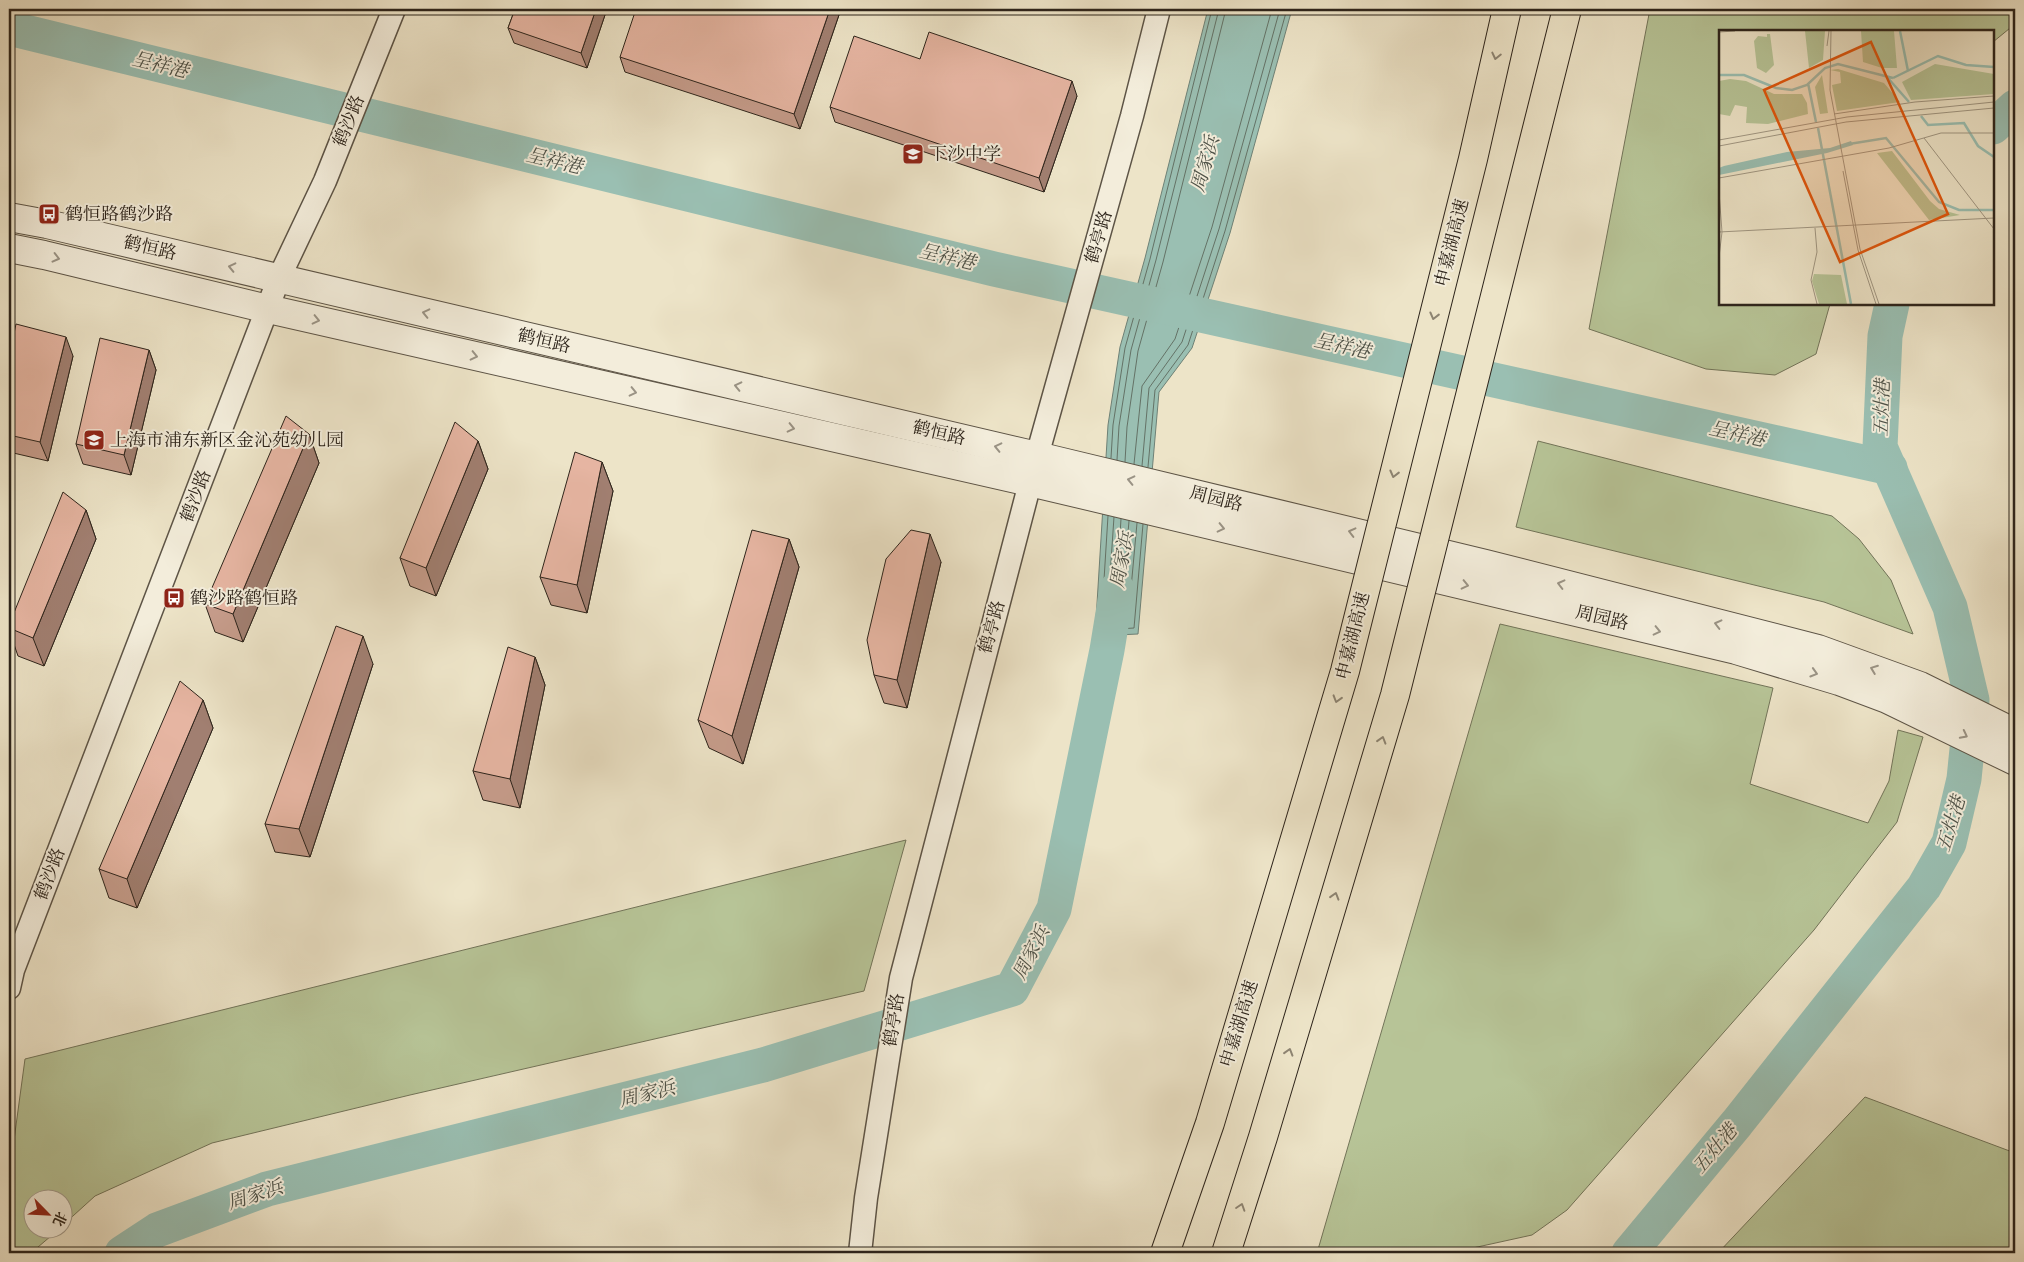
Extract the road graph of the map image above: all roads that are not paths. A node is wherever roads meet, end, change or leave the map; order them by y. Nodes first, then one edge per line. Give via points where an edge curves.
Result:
1 (394, 9) edge
2 (1159, 9) edge
3 (1507, 9) edge
4 (1567, 9) edge
5 (9, 217) edge
6 (9, 248) edge
7 (279, 278) junction
8 (268, 309) junction
9 (1034, 469) junction
10 (1176, 503) junction
11 (2015, 733) edge
12 (2015, 761) edge
13 (9, 988) edge
14 (860, 1253) edge
15 (1165, 1253) edge
16 (1226, 1253) edge

1 - 7 street, 鹤沙路 via 325,181
2 - 9 street, 鹤亭路
3 -> 15 highway, 申嘉湖高速, bridge via 1473,159 1345,672 1210,1122
16 -> 4 highway, bridge via 1395,696
7 -> 5 street, 鹤恒路
6 -> 8 street, 鹤恒路
7 - 8 street, 鹤沙路
9 -> 7 street, 鹤恒路
8 -> 9 street, 鹤恒路
8 - 13 street, 鹤沙路 via 13,970
9 - 10 street, 鹤恒路
9 - 14 street, 鹤亭路 via 901,978
11 -> 10 street, 周园路 via 1920,686 1818,649 1486,564
10 -> 12 street, 周园路 via 1736,650 1839,681 1920,714

